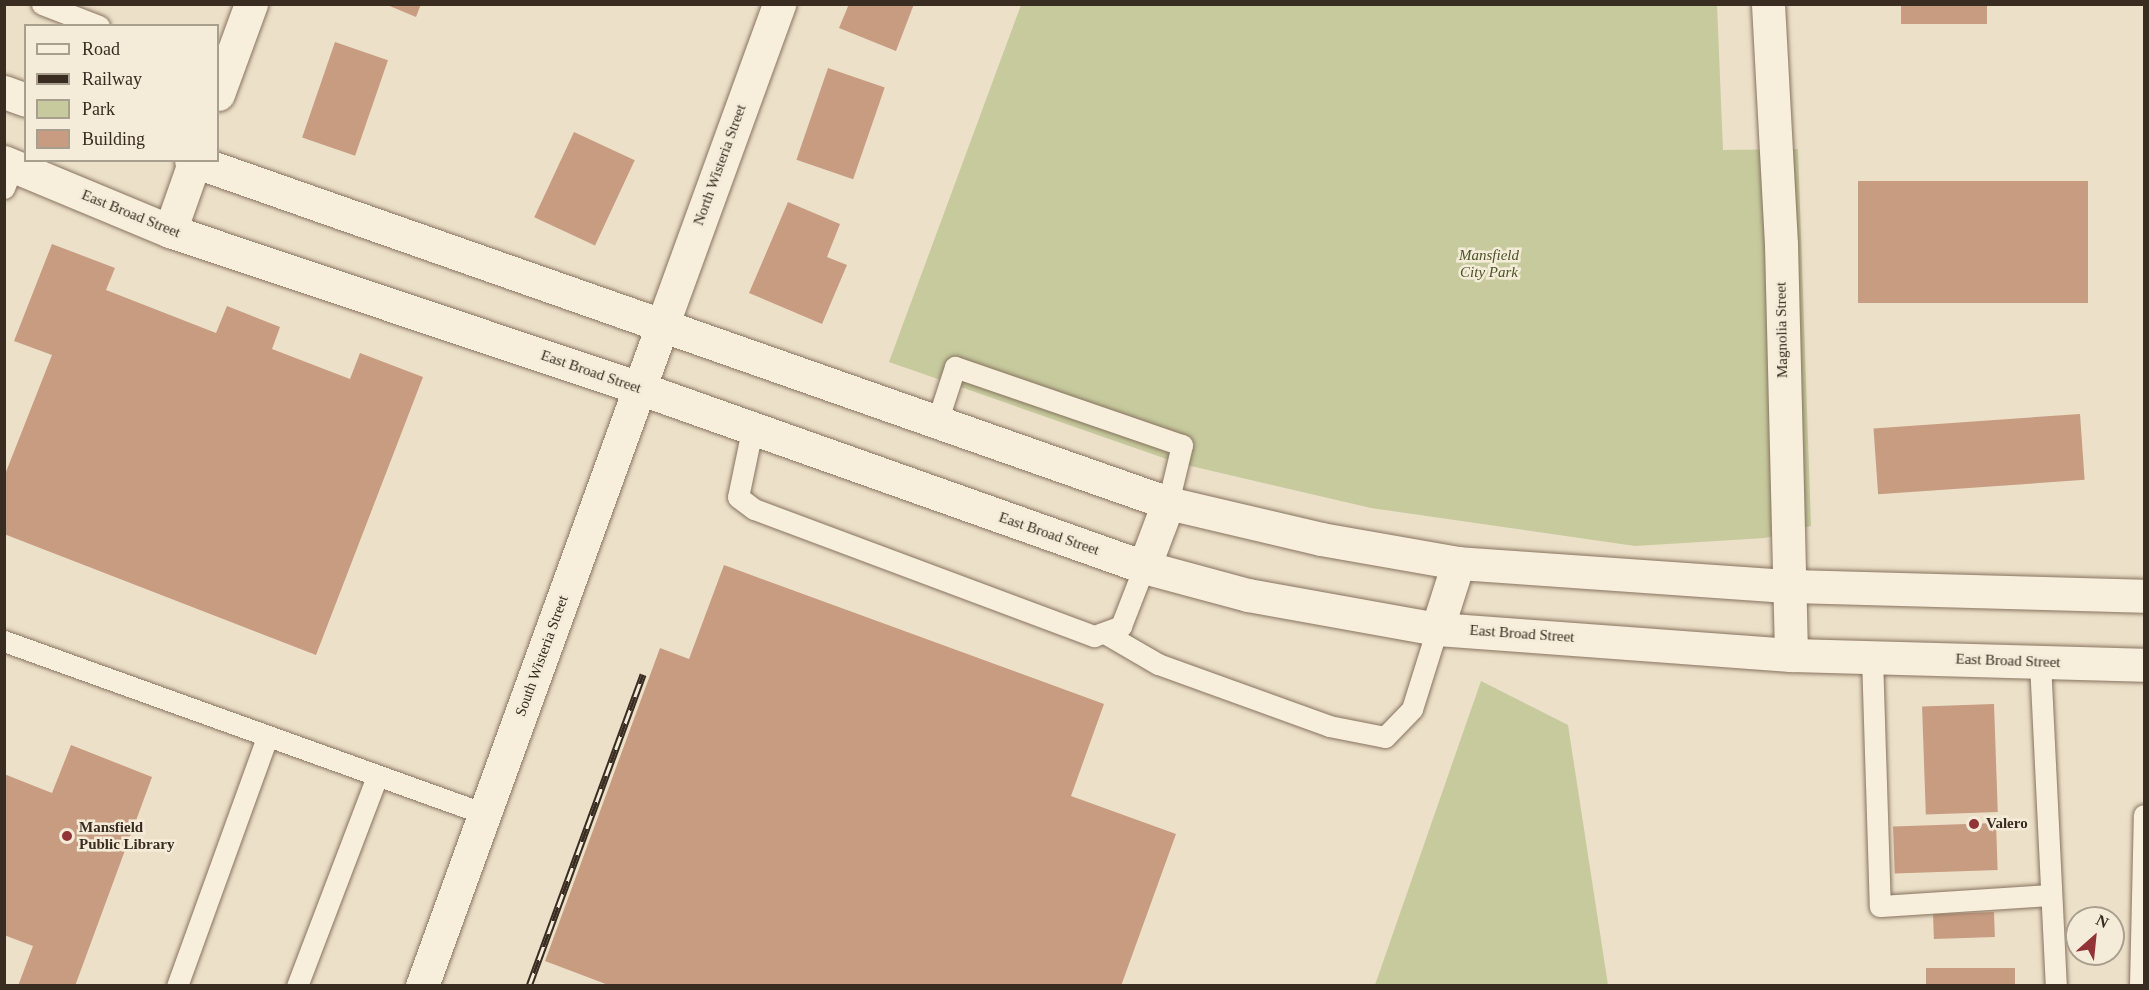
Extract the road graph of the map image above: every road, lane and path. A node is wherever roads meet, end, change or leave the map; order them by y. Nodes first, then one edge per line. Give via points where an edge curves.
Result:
1 (42, 4) edge
2 (251, 4) edge
3 (779, 4) edge
4 (1768, 4) edge
5 (94, 24) edge
6 (220, 79) edge
7 (4, 92) edge
8 (24, 99) edge
9 (193, 162) edge
10 (196, 162) edge
11 (8, 172) edge
12 (170, 231) junction
13 (662, 326) junction
14 (639, 388) junction
15 (937, 422) junction
16 (752, 430) junction
17 (1168, 502) junction
18 (1458, 563) junction
19 (1144, 567) junction
20 (1791, 586) junction
21 (2145, 596) edge
22 (1437, 629) junction
23 (1108, 635) junction
24 (4, 641) edge
25 (1791, 655) junction
26 (1872, 657) junction
27 (2040, 662) junction
28 (2145, 665) edge
29 (267, 737) junction
30 (377, 776) junction
31 (485, 814) junction
32 (2145, 815) edge
33 (2051, 895) junction
34 (177, 986) edge
35 (297, 986) edge
36 (422, 986) edge
37 (2056, 986) edge
38 (2140, 986) edge

1 - 5 lane
2 - 6 main road
3 - 13 main road, North Wisteria Street
4 - 20 main road, Magnolia Street
7 - 8 main road
9 - 12 main road
10 - 13 main road
11 - 12 main road, East Broad Street
12 - 14 main road, East Broad Street
13 - 14 main road, South Wisteria Street
13 - 15 main road
14 - 16 main road, East Broad Street
14 - 31 main road, South Wisteria Street
15 - 17 main road
15 - 17 lane via 956,368 1182,445
16 - 19 main road, East Broad Street
16 - 23 lane via 738,497 754,509 1094,636
17 - 18 main road via 1321,539
17 - 19 main road
18 - 20 main road
18 - 22 main road
19 - 22 main road, East Broad Street via 1248,595
19 - 23 lane via 1121,626
20 - 21 main road
20 - 25 main road, Magnolia Street
22 - 23 lane via 1412,709 1385,737 1329,726 1158,664
22 - 25 main road, East Broad Street
24 - 29 lane
25 - 26 main road, East Broad Street
26 - 27 main road, East Broad Street
26 - 33 lane via 1880,906
27 - 28 main road, East Broad Street
27 - 33 lane
29 - 30 lane
29 - 34 lane
30 - 31 lane
30 - 35 lane
31 - 36 main road, South Wisteria Street
32 - 38 lane
33 - 37 lane

